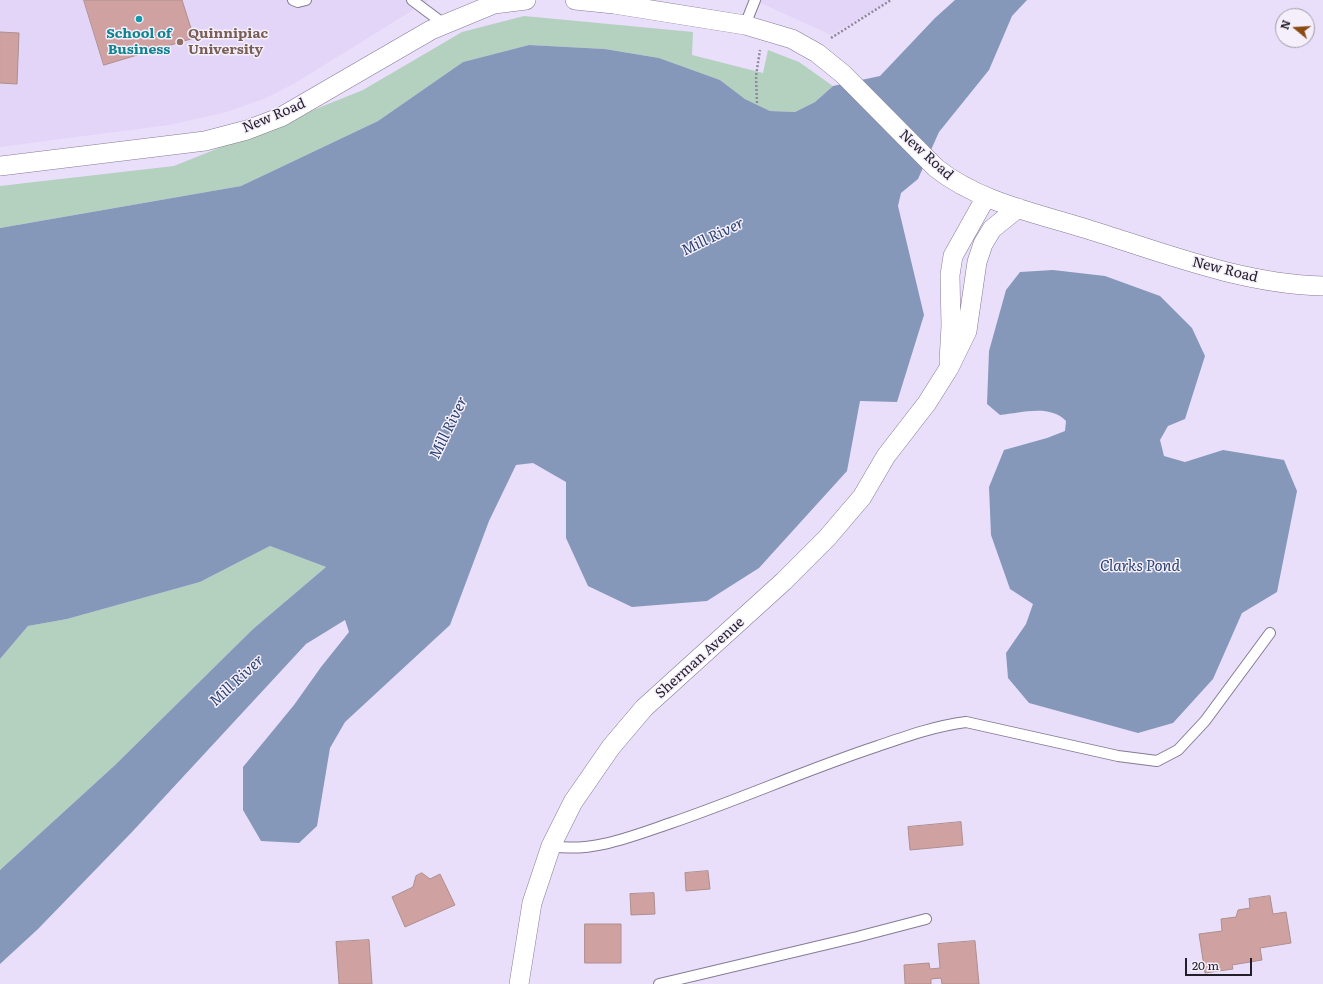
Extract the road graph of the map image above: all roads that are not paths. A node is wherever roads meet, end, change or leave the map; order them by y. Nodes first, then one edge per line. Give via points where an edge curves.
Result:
1 (293, 0) edge
2 (306, 0) edge
3 (412, 0) edge
4 (526, 0) edge
5 (575, 0) edge
6 (755, 0) edge
7 (444, 24) junction
8 (745, 25) junction
9 (0, 166) edge
10 (986, 197) junction
11 (1018, 208) junction
12 (1323, 286) edge
13 (949, 368) junction
14 (1270, 633) dead end
15 (551, 846) junction
16 (926, 919) dead end
17 (520, 984) edge
18 (659, 984) edge

1 - 2 lane
3 - 7 lane
4 - 7 street, New Road via 494,4
5 - 8 street, New Road
6 - 8 lane
7 - 9 street, New Road via 281,116 247,130 205,141
8 - 10 street, New Road via 792,39 817,53 843,74 936,168 950,179
10 - 11 street, New Road
10 - 13 street, Sherman Avenue via 953,256 950,275
11 - 12 street, New Road via 1226,271 1268,281
11 - 13 street, Sherman Avenue via 992,229 983,244 977,262 967,331
13 - 15 street, Sherman Avenue via 927,404 886,456 862,497 827,538 784,581 644,708 611,747 573,802
14 - 15 lane via 1205,722 1178,750 1156,761 1118,756 966,722 954,723 859,752 727,804 633,836 584,848
15 - 17 street, Sherman Avenue via 532,903
16 - 18 lane

